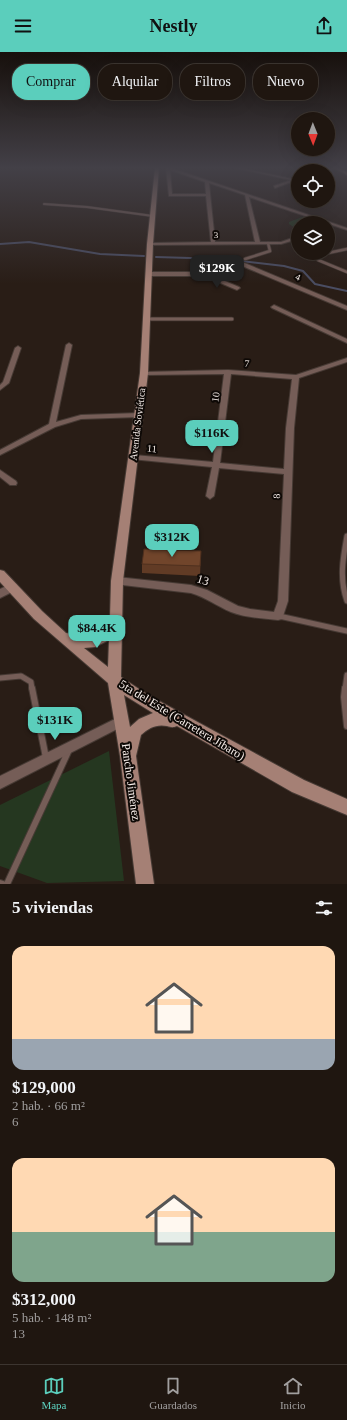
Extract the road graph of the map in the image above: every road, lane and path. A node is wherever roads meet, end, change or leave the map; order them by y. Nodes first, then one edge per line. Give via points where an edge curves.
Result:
1 (85, 207) edge
2 (154, 207) edge
3 (209, 207) edge
4 (250, 207) edge
5 (282, 207) edge
6 (153, 216) junction
7 (347, 226) edge
8 (340, 227) junction
9 (335, 228) edge
10 (347, 229) edge
11 (291, 239) edge
12 (213, 243) junction
13 (258, 243) junction
14 (150, 244) junction
15 (268, 244) junction
16 (347, 249) edge
17 (335, 251) edge
18 (320, 260) edge
19 (243, 261) junction
20 (347, 268) edge
21 (342, 270) junction
22 (347, 272) edge
23 (149, 274) junction
24 (205, 274) junction
25 (236, 288) dead end
26 (274, 307) dead end
27 (347, 308) edge
28 (147, 319) junction
29 (232, 319) dead end
30 (347, 341) edge
31 (69, 345) dead end
32 (18, 348) dead end
33 (346, 362) edge
34 (228, 372) junction
35 (144, 373) junction
36 (296, 377) junction
37 (0, 388) edge
38 (139, 415) junction
39 (52, 425) junction
40 (0, 453) edge
41 (134, 457) junction
42 (216, 464) junction
43 (0, 472) edge
44 (288, 472) junction
45 (13, 483) dead end
46 (210, 496) dead end
47 (347, 536) edge
48 (0, 574) edge
49 (117, 581) junction
50 (13, 587) junction
51 (0, 594) edge
52 (347, 602) edge
53 (115, 615) junction
54 (278, 616) junction
55 (347, 631) edge
56 (62, 637) junction
57 (347, 675) edge
58 (0, 678) edge
59 (114, 680) junction
60 (346, 716) edge
61 (121, 721) junction
62 (347, 726) edge
63 (197, 731) junction
64 (69, 748) junction
65 (128, 756) junction
66 (47, 758) junction
67 (0, 783) edge
68 (347, 806) edge
69 (7, 884) edge
70 (146, 884) edge

1 - 6 lane
2 - 6 street, Avenida Soviética
3 - 12 street
4 - 13 street
5 - 8 street
6 - 14 street, Avenida Soviética
7 - 8 street
8 - 9 street
8 - 10 street
11 - 15 street, 3
12 - 13 street, 3
12 - 14 street, 3
13 - 15 street, 3
14 - 23 street, Avenida Soviética
15 - 19 lane via 270,251
16 - 17 lane
18 - 21 lane
19 - 24 street
19 - 27 street, 4
20 - 21 lane
21 - 22 lane
23 - 24 street
23 - 28 street, Avenida Soviética
24 - 25 street
26 - 30 street
28 - 29 lane
28 - 35 street, Avenida Soviética
31 - 39 street
32 - 37 street via 6,383
33 - 36 street, 7
34 - 35 street, 7
34 - 36 street, 7
34 - 42 street, 10
35 - 38 street, Avenida Soviética
36 - 44 street, 8
38 - 39 street via 81,417
38 - 41 street, Avenida Soviética
39 - 40 street
41 - 42 street, 11
41 - 49 street, Avenida Soviética
42 - 44 street, 11
42 - 46 street, 10
43 - 45 street
44 - 54 street, 8 via 283,601
47 - 52 lane via 341,587
48 - 50 street, 5ta del Este (Carretera Jíbaro)
49 - 53 street, Avenida Soviética
49 - 54 street, 13 via 191,589 235,609
50 - 51 street
50 - 56 street, 5ta del Este (Carretera Jíbaro)
53 - 56 street via 104,638 97,642 87,643
53 - 59 street, Avenida Soviética
54 - 55 lane
56 - 59 street, 5ta del Este (Carretera Jíbaro)
57 - 60 lane via 344,697
58 - 66 lane via 22,676 31,682
59 - 61 street, Pancho Jiménez
59 - 63 street, 5ta del Este (Carretera Jíbaro)
60 - 62 lane
61 - 64 street
61 - 65 street, Pancho Jiménez
63 - 65 street via 166,718 150,720 136,731
63 - 68 street, 5ta del Este (Carretera Jíbaro) via 298,786
64 - 66 street
64 - 69 lane
65 - 70 street, Pancho Jiménez
66 - 67 street

